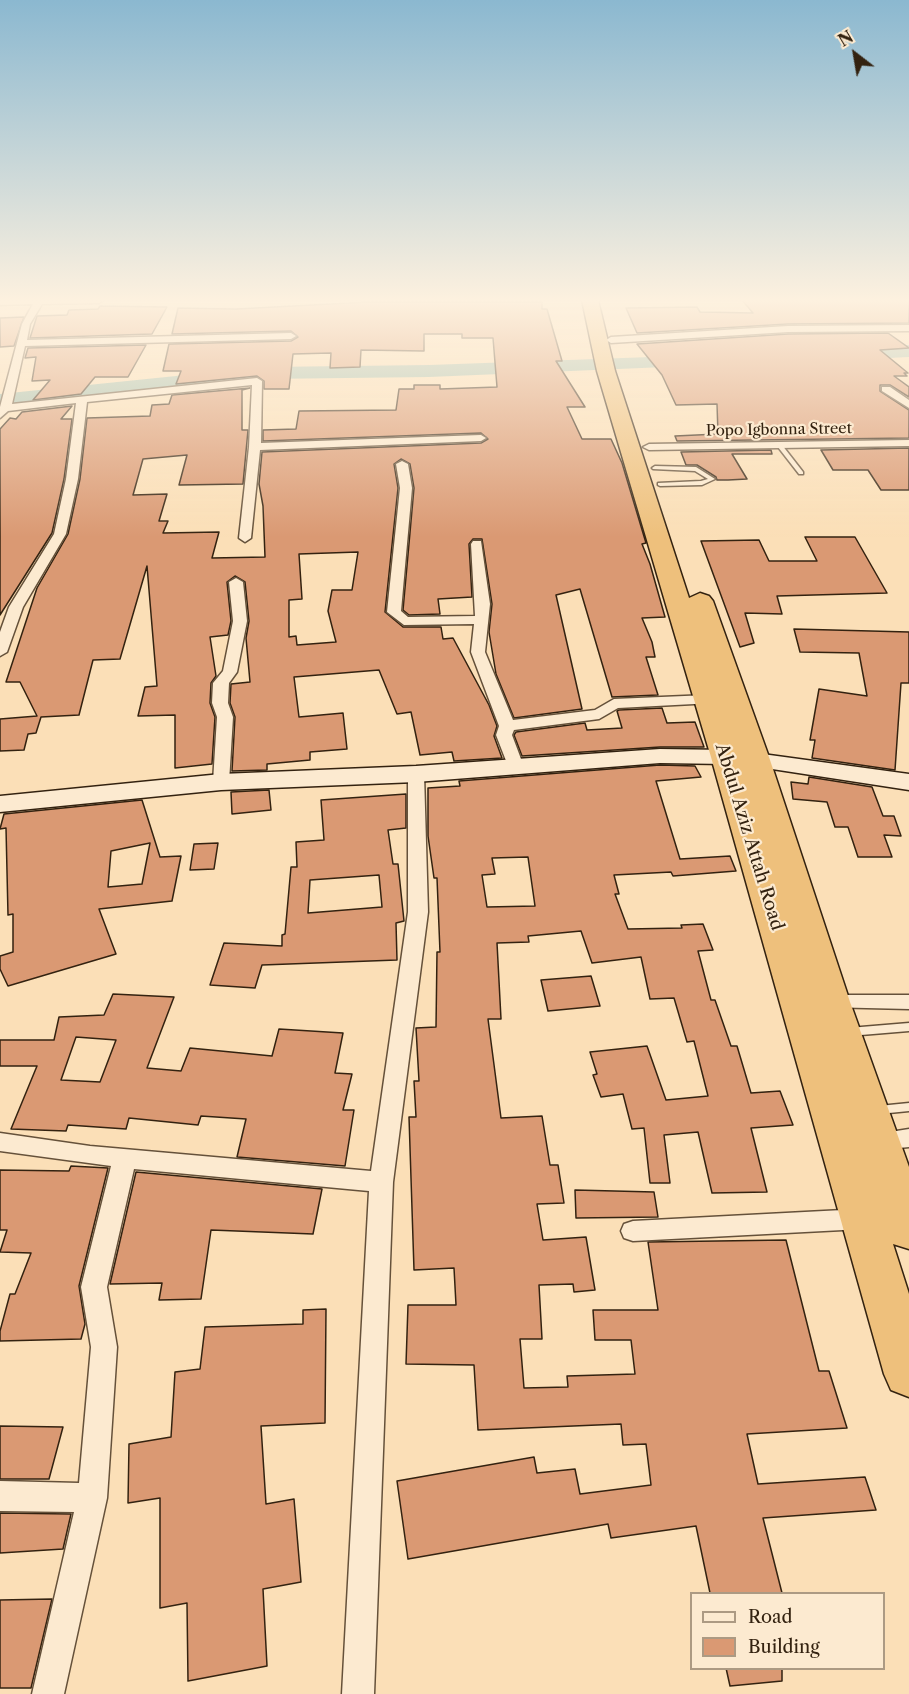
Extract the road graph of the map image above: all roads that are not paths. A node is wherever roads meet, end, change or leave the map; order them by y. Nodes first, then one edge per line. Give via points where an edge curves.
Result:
1 (617, 379) edge
2 (620, 379) edge
3 (14, 380) joint
4 (0, 381) edge
5 (886, 389) dead end
6 (82, 399) junction
7 (6, 405) edge
8 (909, 405) edge
9 (482, 438) dead end
10 (909, 443) edge
11 (780, 446) junction
12 (255, 447) junction
13 (402, 464) dead end
14 (654, 466) junction
15 (801, 472) dead end
16 (245, 538) dead end
17 (477, 544) dead end
18 (236, 582) dead end
19 (479, 620) junction
20 (0, 652) edge
21 (708, 700) junction
22 (507, 726) junction
23 (741, 759) junction
24 (516, 767) junction
25 (416, 774) junction
26 (221, 782) junction
27 (909, 782) edge
28 (0, 804) edge
29 (831, 1002) junction
30 (909, 1002) edge
31 (909, 1027) edge
32 (824, 1033) junction
33 (909, 1107) edge
34 (868, 1111) junction
35 (894, 1140) edge
36 (0, 1142) edge
37 (125, 1158) junction
38 (381, 1182) junction
39 (862, 1219) junction
40 (909, 1230) edge
41 (633, 1231) dead end
42 (909, 1374) edge
43 (0, 1496) edge
44 (92, 1498) junction
45 (48, 1694) edge
46 (358, 1694) edge

1 - 21 highway, Abdul Aziz Attah Road
2 - 14 highway, Abdul Aziz Attah Road
3 - 4 street
3 - 7 street
5 - 8 street
6 - 7 street
6 - 12 street via 257,381
6 - 20 street via 60,534 16,607
9 - 12 street
10 - 11 street, Popo Igbonna Street
11 - 14 street, Popo Igbonna Street
11 - 15 lane
12 - 16 street
13 - 19 street via 406,488 394,612 404,621
14 - 14 lane via 702,483 712,479 696,468
14 - 23 highway, Abdul Aziz Attah Road
17 - 19 street via 483,604
18 - 26 street via 240,621 220,703 225,717
19 - 22 street via 478,652
21 - 22 street via 614,704 599,714
21 - 23 highway, Abdul Aziz Attah Road
22 - 24 street via 504,735
23 - 24 street via 621,758
23 - 27 street
23 - 29 highway, Abdul Aziz Attah Road
23 - 32 highway, Abdul Aziz Attah Road
24 - 25 street
25 - 26 street
25 - 38 street via 418,912
26 - 28 street
29 - 30 street
29 - 32 highway, Abdul Aziz Attah Road
31 - 32 lane
32 - 34 highway, Abdul Aziz Attah Road
32 - 39 highway, Abdul Aziz Attah Road
33 - 34 lane
34 - 35 highway, Abdul Aziz Attah Road
35 - 40 highway, Abdul Aziz Attah Road
36 - 37 street
37 - 38 street
37 - 44 street via 94,1287 104,1347
38 - 46 street
39 - 41 street
39 - 42 highway, Abdul Aziz Attah Road
43 - 44 street
44 - 45 street

